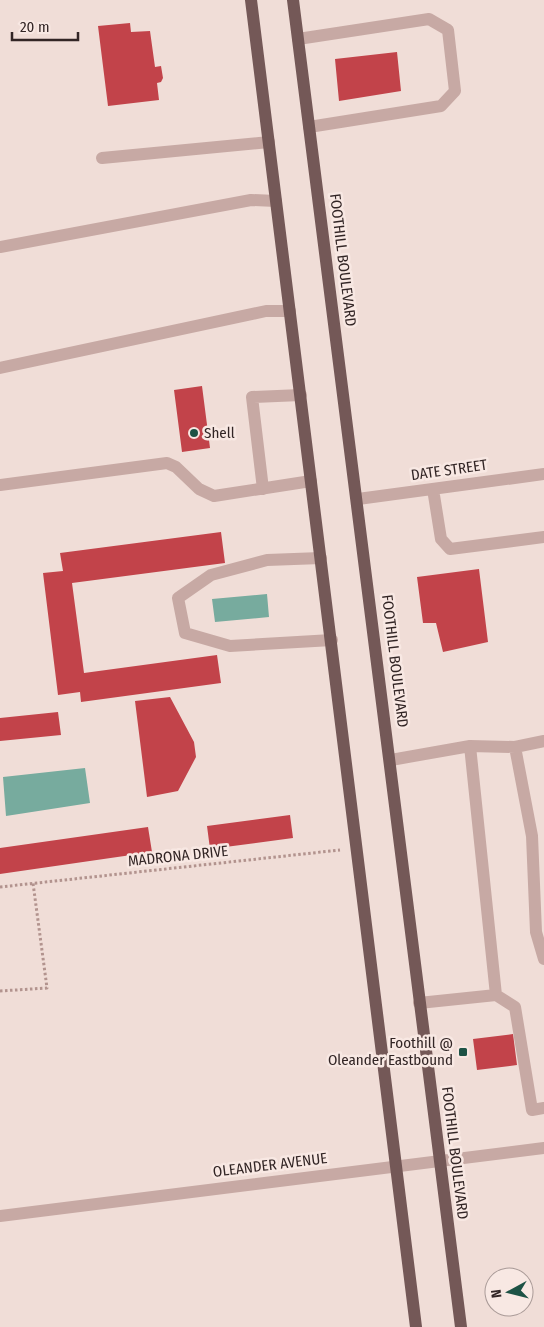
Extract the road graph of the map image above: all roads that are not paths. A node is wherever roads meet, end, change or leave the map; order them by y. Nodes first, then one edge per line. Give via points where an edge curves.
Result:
1 (251, 0) edge
2 (293, 0) edge
3 (298, 39) junction
4 (309, 127) junction
5 (269, 142) junction
6 (102, 158) dead end
7 (276, 200) junction
8 (0, 247) edge
9 (290, 311) junction
10 (0, 368) edge
11 (300, 395) junction
12 (544, 474) edge
13 (312, 481) junction
14 (0, 485) edge
15 (263, 489) junction
16 (432, 489) junction
17 (358, 499) junction
18 (544, 537) edge
19 (321, 558) junction
20 (332, 640) junction
21 (544, 741) edge
22 (470, 746) junction
23 (515, 747) junction
24 (391, 760) junction
25 (544, 959) edge
26 (496, 996) junction
27 (419, 1003) junction
28 (544, 1108) edge
29 (544, 1148) edge
30 (439, 1161) junction
31 (396, 1166) junction
32 (0, 1216) edge
33 (416, 1327) edge
34 (461, 1327) edge

1 - 5 main road
2 - 3 main road, FOOTHILL BOULEVARD
3 - 4 main road, FOOTHILL BOULEVARD
3 - 4 street via 429,19 448,30 455,91 441,106
4 - 17 main road, FOOTHILL BOULEVARD
5 - 6 street
5 - 7 main road
7 - 8 street via 251,200
7 - 9 main road
9 - 10 street via 266,311
9 - 11 main road
11 - 13 main road
11 - 15 street via 252,397
12 - 16 street, DATE STREET
13 - 15 street
13 - 19 main road
14 - 15 street via 167,463 176,467 199,489 214,496
16 - 17 street, DATE STREET
16 - 18 street via 441,539 450,548
17 - 24 main road, FOOTHILL BOULEVARD
19 - 20 main road
19 - 20 street via 267,560 211,575 178,598 185,633 230,646
20 - 31 main road
21 - 23 street
22 - 23 street
22 - 24 street
22 - 26 street
23 - 25 street via 532,836 536,932
24 - 27 main road, FOOTHILL BOULEVARD
26 - 27 street
26 - 28 street via 515,1007 532,1110
27 - 30 main road, FOOTHILL BOULEVARD
29 - 30 street, OLEANDER AVENUE
30 - 31 street, OLEANDER AVENUE
30 - 34 main road, FOOTHILL BOULEVARD
31 - 32 street, OLEANDER AVENUE
31 - 33 main road

